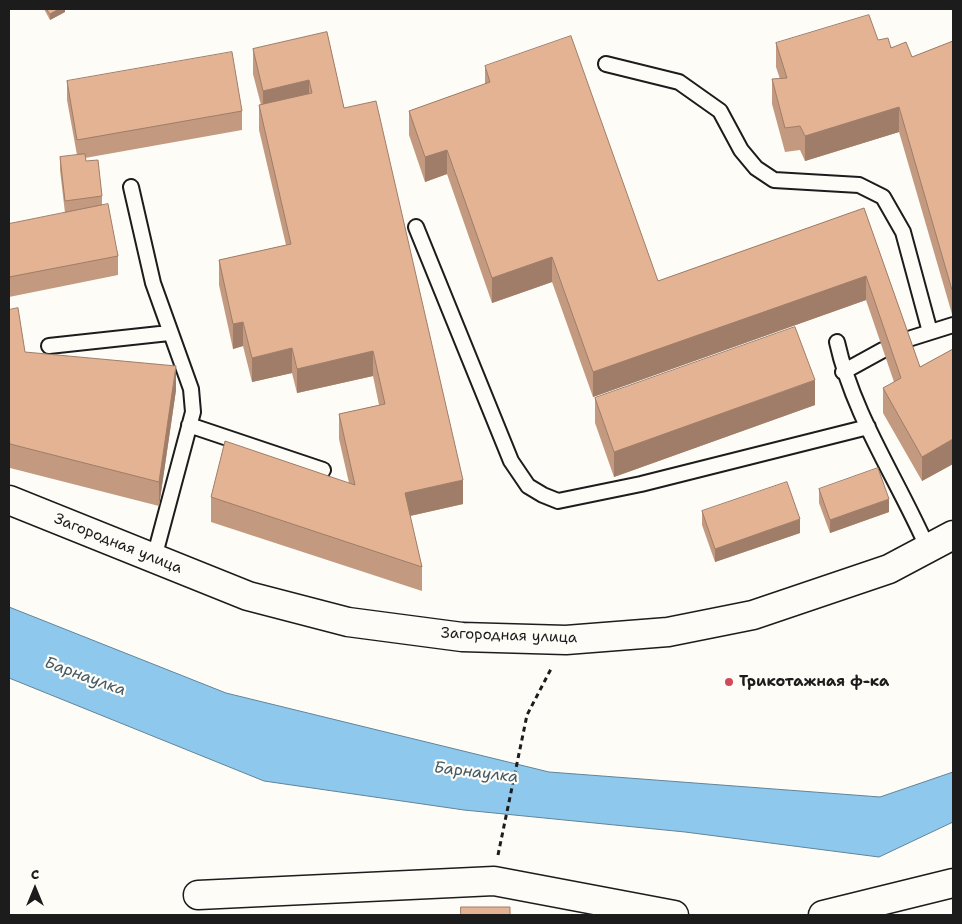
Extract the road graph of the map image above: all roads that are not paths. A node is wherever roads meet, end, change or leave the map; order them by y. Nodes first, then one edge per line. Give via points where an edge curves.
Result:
1 (606, 64) dead end
2 (130, 187) dead end
3 (416, 228) dead end
4 (953, 325) edge
5 (930, 332) junction
6 (169, 333) junction
7 (902, 341) edge
8 (837, 342) dead end
9 (49, 346) dead end
10 (883, 350) edge
11 (843, 372) junction
12 (189, 425) junction
13 (868, 427) junction
14 (322, 470) dead end
15 (9, 500) edge
16 (953, 535) edge
17 (928, 549) junction
18 (154, 558) junction
19 (953, 883) edge
20 (198, 895) dead end
21 (674, 915) edge
22 (823, 915) edge

1 - 5 lane via 679,82 720,112 741,150 756,168 774,180 859,185 883,197 904,232
2 - 6 lane via 153,283
3 - 13 lane via 511,461 528,486 543,495 558,501 641,484
4 - 5 lane
5 - 7 lane
6 - 9 lane
6 - 12 lane via 191,390
8 - 11 lane
10 - 11 lane
11 - 13 lane
12 - 14 lane
12 - 18 lane
13 - 17 lane
15 - 18 main road, Загородная улица
16 - 17 main road, Загородная улица
17 - 18 main road, Загородная улица via 889,569 753,615 668,632 566,640 462,637 348,622 248,596
19 - 22 main road
20 - 21 main road via 494,881

